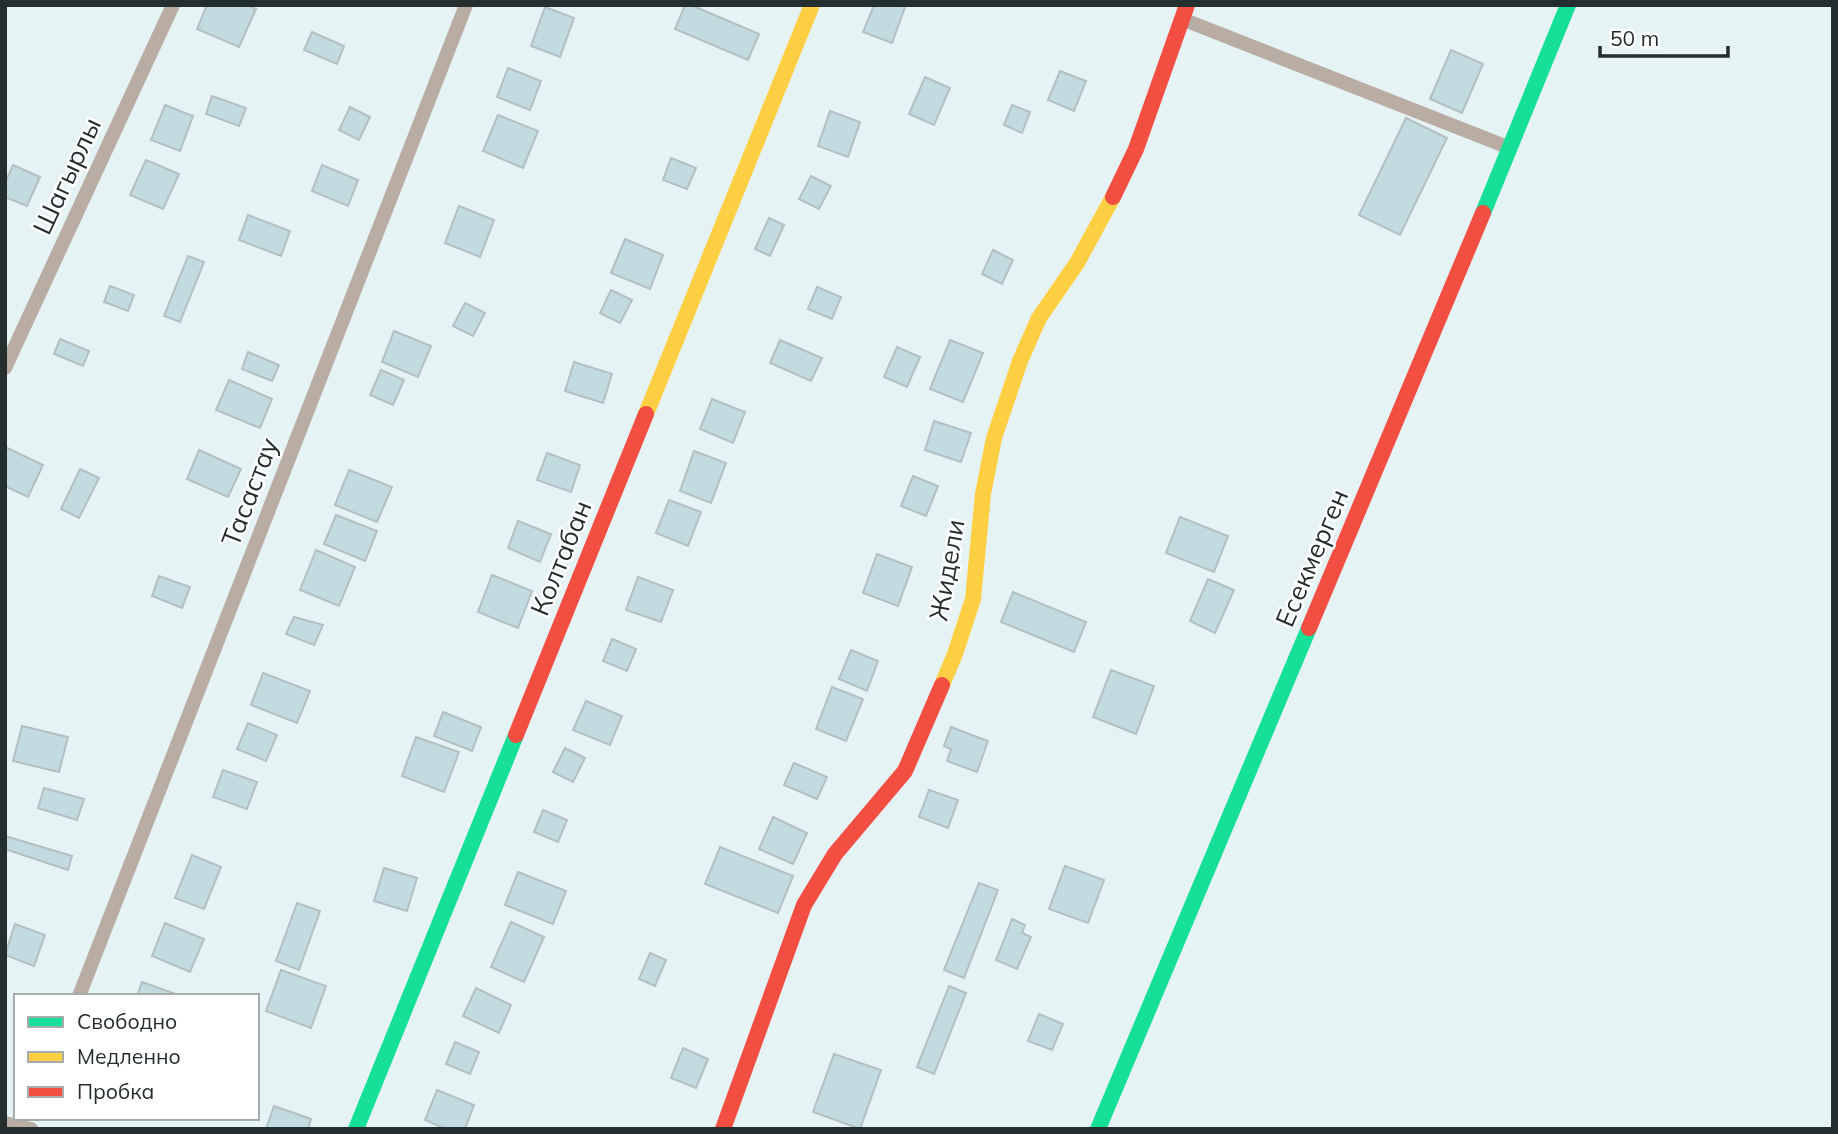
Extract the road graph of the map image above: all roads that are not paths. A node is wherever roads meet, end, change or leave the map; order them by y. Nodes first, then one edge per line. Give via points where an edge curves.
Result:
1 (173, 5) edge
2 (466, 5) edge
3 (812, 5) edge
4 (1568, 5) edge
5 (1184, 12) edge
6 (1510, 148) junction
7 (5, 368) edge
8 (80, 994) edge
9 (5, 1123) edge
10 (29, 1128) edge
11 (356, 1129) edge
12 (723, 1129) edge
13 (1098, 1129) edge

1 - 7 street, Шагырлы
2 - 8 street, Тасастау
3 - 11 street, Колтабан
4 - 6 street, Eсекмерген
5 - 6 street
5 - 12 street, Жидели via 1136,149 1077,263 1038,318 1020,361 994,438 983,494 973,599 955,654 905,771 835,854 804,905
6 - 13 street, Eсекмерген
9 - 10 street

